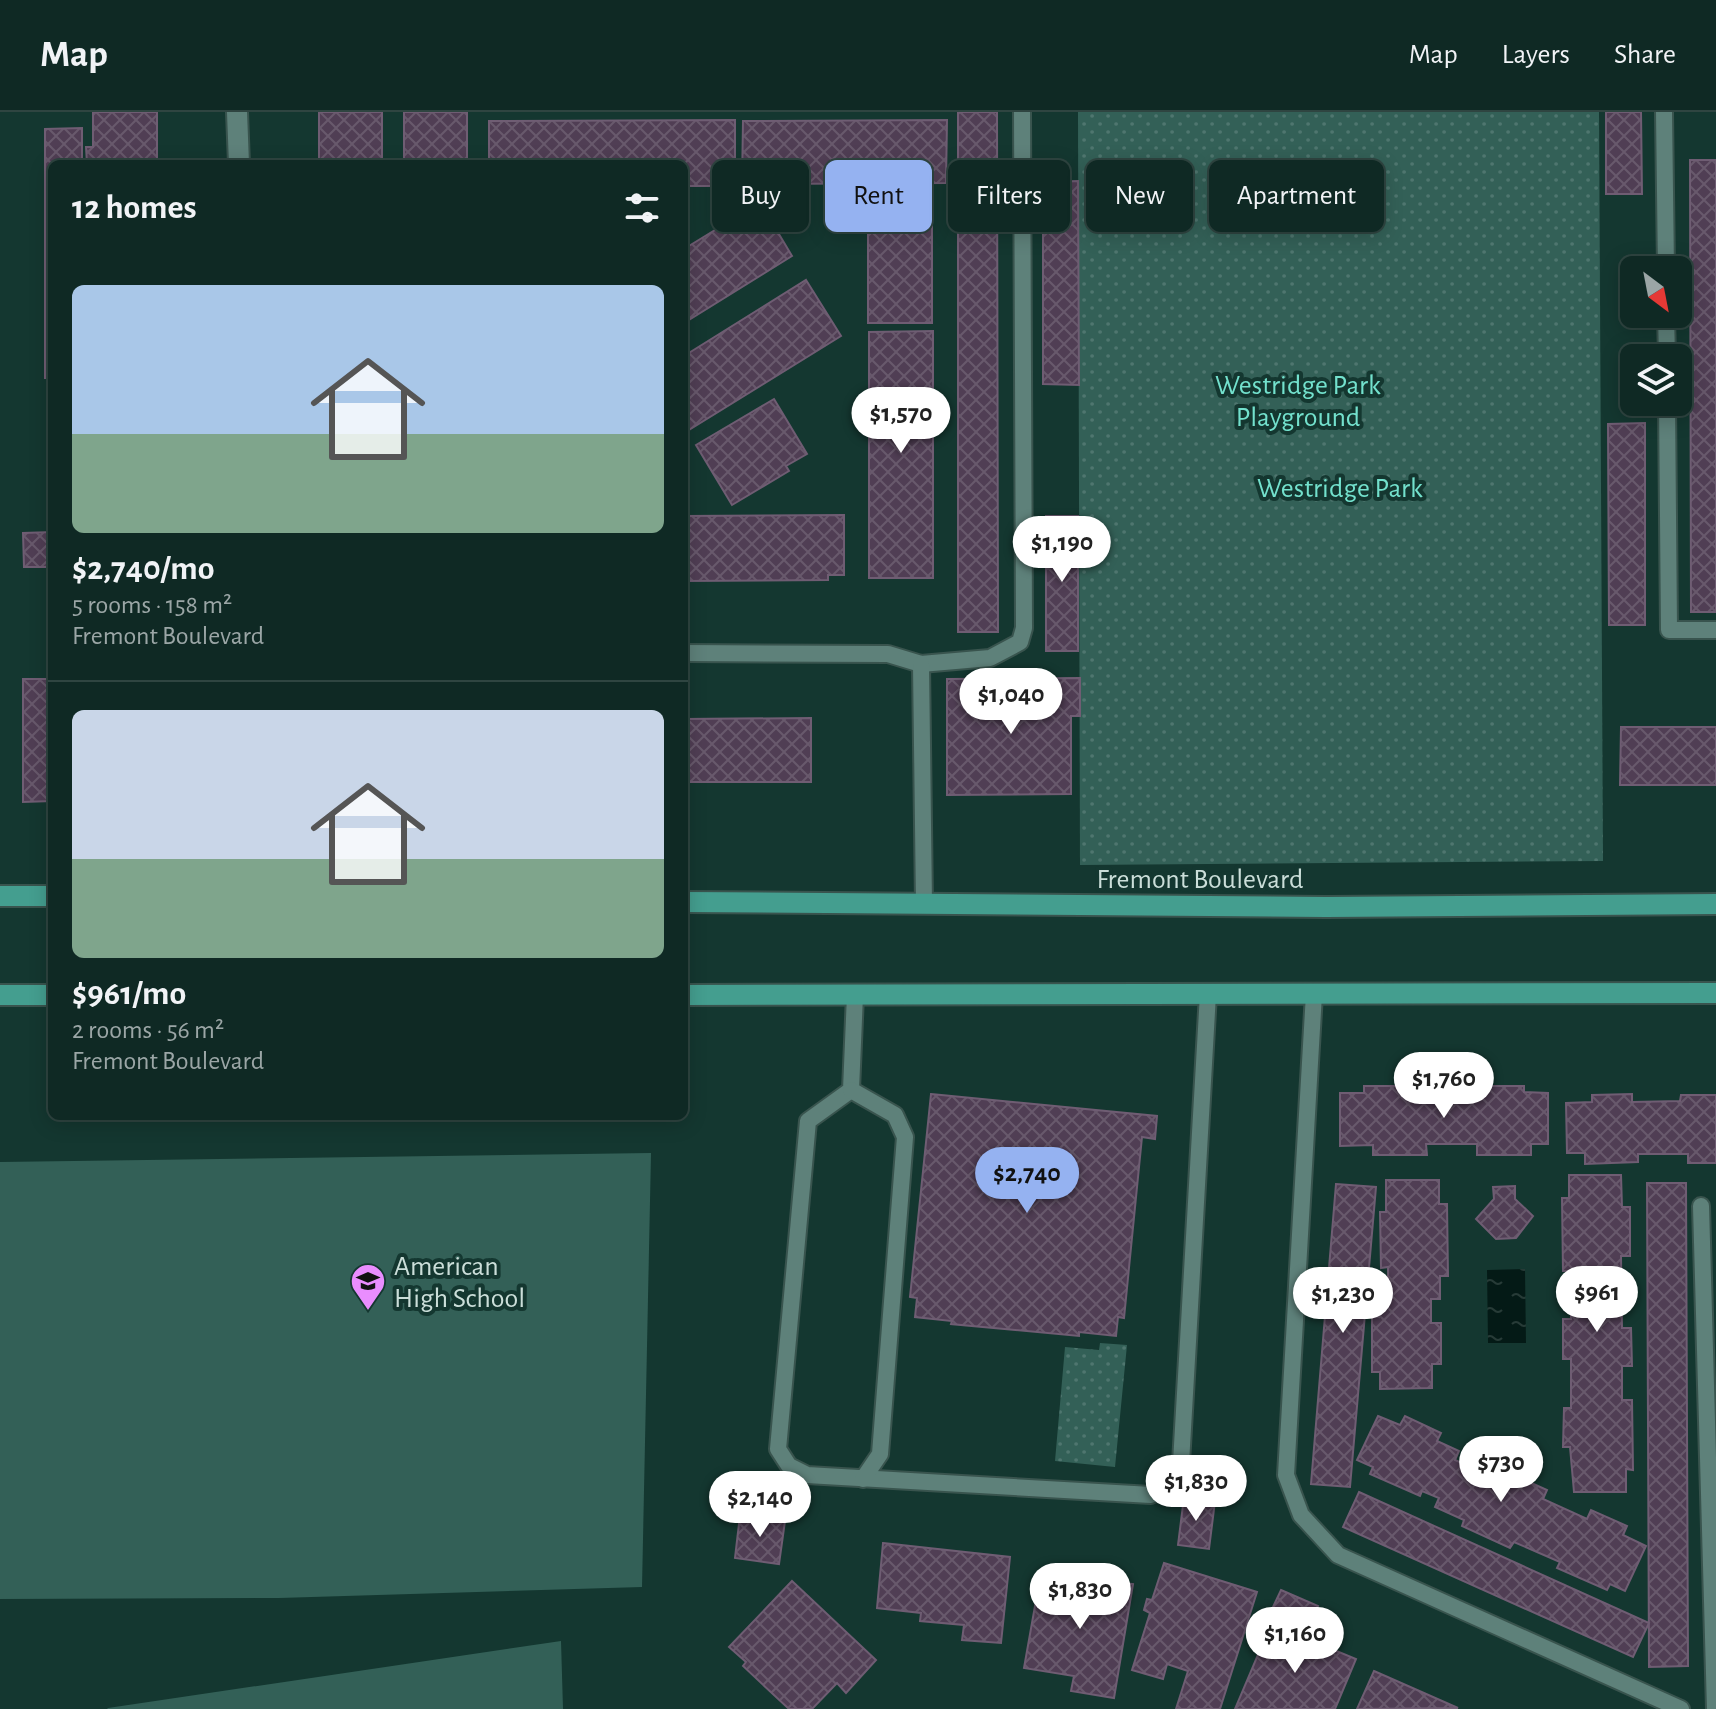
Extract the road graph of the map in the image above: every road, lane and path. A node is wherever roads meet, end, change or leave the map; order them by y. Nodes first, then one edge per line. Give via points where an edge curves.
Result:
1 (237, 112) edge
2 (1022, 112) edge
3 (1664, 112) edge
4 (239, 160) edge
5 (1666, 256) edge
6 (1667, 416) edge
7 (1716, 630) edge
8 (688, 653) edge
9 (921, 664) junction
10 (0, 896) edge
11 (48, 896) edge
12 (688, 902) edge
13 (924, 904) junction
14 (1716, 904) edge
15 (1716, 993) edge
16 (1208, 994) junction
17 (1314, 994) junction
18 (0, 995) edge
19 (48, 995) edge
20 (688, 995) edge
21 (855, 995) junction
22 (851, 1090) junction
23 (1701, 1206) dead end
24 (863, 1479) junction
25 (1681, 1709) edge
26 (1715, 1709) edge

1 - 4 street
2 - 9 lane via 1024,628 1020,642 990,658
3 - 5 lane
6 - 7 lane via 1669,630
8 - 9 lane via 888,654
9 - 13 lane
10 - 11 main road
12 - 13 main road, Fremont Boulevard
13 - 14 main road, Fremont Boulevard
15 - 17 main road
16 - 17 main road
16 - 21 main road
16 - 24 lane via 1181,1463 1171,1483 1151,1495
17 - 25 lane via 1286,1475 1301,1515 1338,1555
18 - 19 main road
20 - 21 main road
21 - 22 lane
22 - 24 lane via 895,1115 905,1137 880,1454
22 - 24 lane via 808,1121 778,1449 789,1466 807,1475
23 - 26 lane

